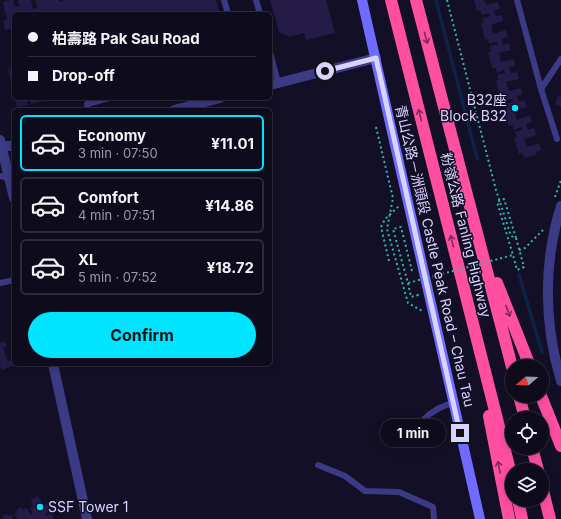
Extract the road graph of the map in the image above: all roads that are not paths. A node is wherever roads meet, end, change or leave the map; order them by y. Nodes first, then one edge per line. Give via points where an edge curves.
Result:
1 (224, 0) edge
2 (256, 0) edge
3 (362, 0) edge
4 (391, 0) edge
5 (416, 0) edge
6 (518, 0) edge
7 (227, 12) edge
8 (259, 12) edge
9 (376, 58) junction
10 (561, 59) edge
11 (272, 68) edge
12 (274, 84) edge
13 (541, 89) junction
14 (102, 100) edge
15 (214, 100) edge
16 (88, 108) edge
17 (192, 108) edge
18 (558, 139) dead end
19 (1, 143) edge
20 (12, 146) edge
21 (0, 176) edge
22 (12, 179) edge
23 (12, 190) edge
24 (561, 206) edge
25 (479, 236) junction
26 (462, 279) junction
27 (12, 280) edge
28 (0, 283) edge
29 (510, 359) edge
30 (527, 359) edge
31 (559, 365) edge
32 (53, 366) edge
33 (561, 381) edge
34 (454, 403) junction
35 (544, 403) edge
36 (422, 421) dead end
37 (561, 446) edge
38 (508, 463) edge
39 (318, 465) dead end
40 (519, 507) edge
41 (547, 507) edge
42 (87, 519) edge
43 (434, 519) edge
44 (480, 519) edge
45 (509, 519) edge
46 (522, 519) edge
47 (550, 519) edge

1 - 7 lane
2 - 8 lane
3 - 9 main road, 青山公路－洲頭段 Castle Peak Road – Chau Tau
26 -> 4 highway, 粉嶺公路 Fanling Highway
5 -> 25 highway, 粉嶺公路 Fanling Highway
6 - 13 lane
9 - 12 street
9 - 34 main road, 青山公路－洲頭段 Castle Peak Road – Chau Tau
10 - 13 lane
11 - 12 lane
13 - 18 lane
14 - 16 lane via 87,104
15 - 17 street
19 - 20 street
19 - 23 street
21 - 22 lane
24 - 31 street via 553,235 548,278 550,328
25 - 29 highway, 粉嶺公路 Fanling Highway
25 -> 30 highway
26 - 38 highway, 粉嶺公路 Fanling Highway
45 -> 26 highway
27 - 28 lane
31 - 33 street
32 - 42 street
34 - 36 lane via 433,410
34 - 44 main road, 青山公路－洲頭段 Castle Peak Road – Chau Tau
35 - 37 highway
39 - 43 lane via 345,476 365,491 399,492 433,507
40 - 46 highway
41 - 47 highway

